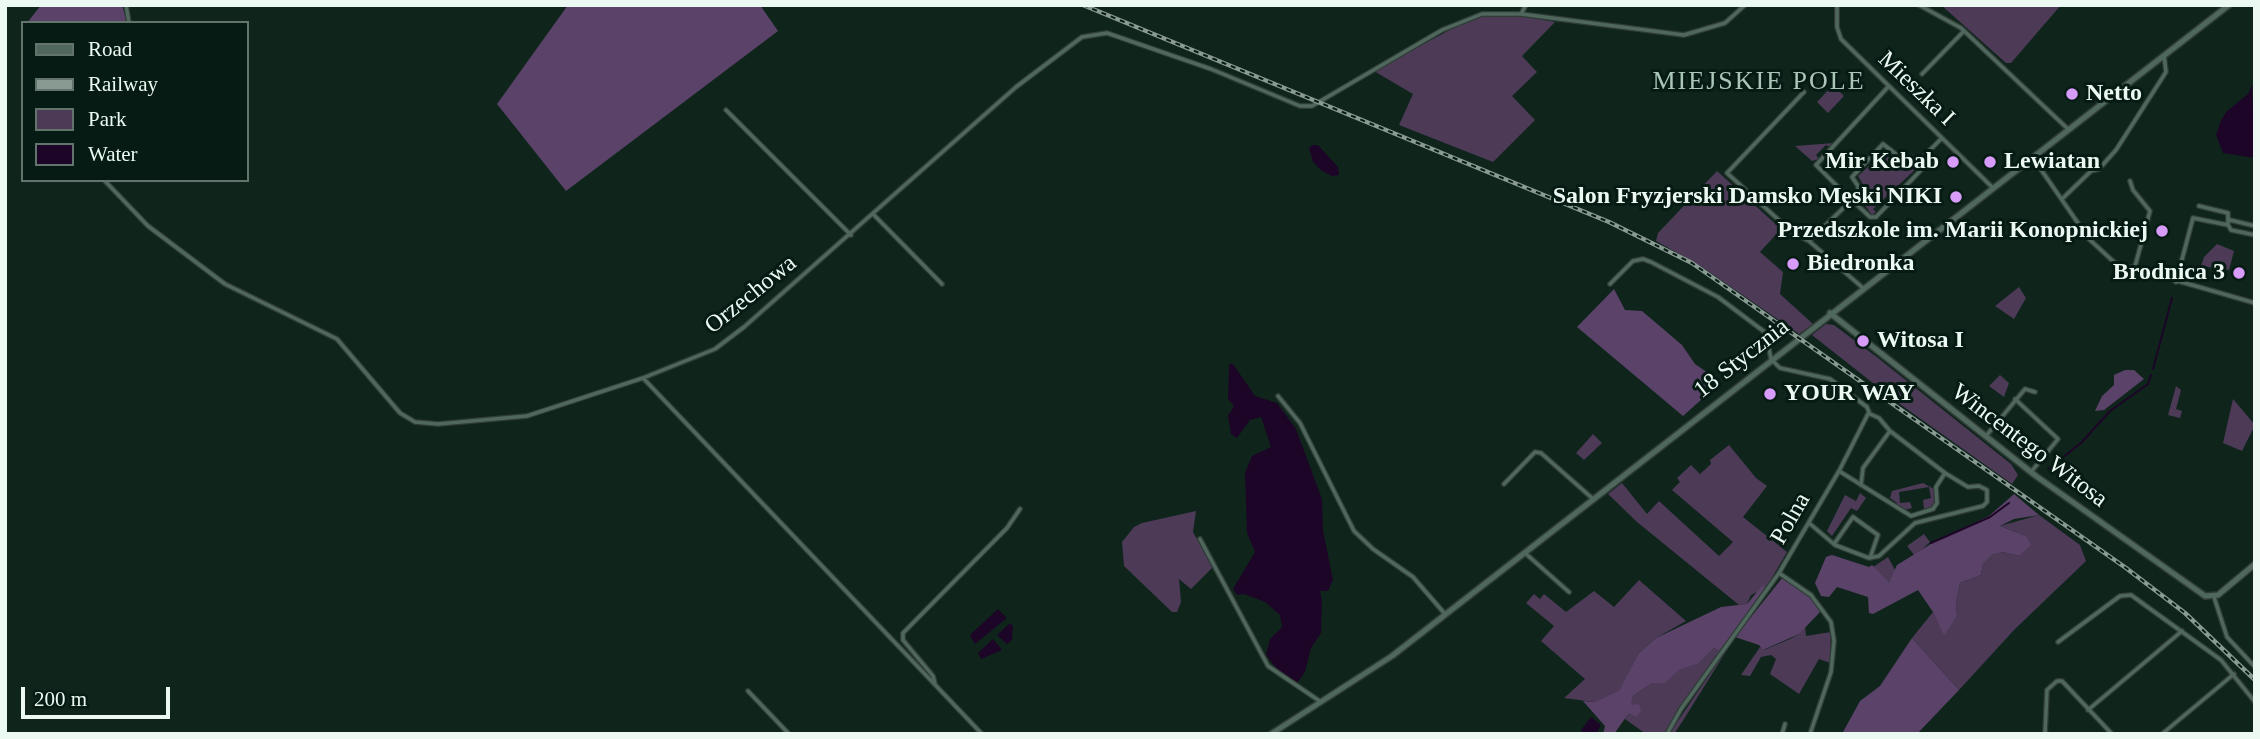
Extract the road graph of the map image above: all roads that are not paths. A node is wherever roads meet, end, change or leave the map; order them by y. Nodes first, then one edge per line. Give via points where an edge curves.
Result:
1 (1502, 5) edge
2 (1526, 5) edge
3 (1745, 5) edge
4 (1837, 5) edge
5 (1919, 5) edge
6 (2225, 6) edge
7 (1503, 12) junction
8 (1521, 14) junction
9 (1964, 31) junction
10 (2164, 55) junction
11 (1922, 74) dead end
12 (1888, 87) junction
13 (1804, 92) dead end
14 (726, 110) dead end
15 (2069, 130) junction
16 (1942, 138) junction
17 (2033, 158) junction
18 (1921, 159) junction
19 (2130, 181) dead end
20 (106, 182) edge
21 (1993, 188) junction
22 (2062, 199) junction
23 (1852, 200) junction
24 (2199, 206) dead end
25 (874, 215) junction
26 (2230, 220) junction
27 (2228, 225) junction
28 (2255, 226) edge
29 (851, 235) junction
30 (2255, 235) edge
31 (1809, 242) junction
32 (2134, 270) junction
33 (2176, 282) junction
34 (942, 284) dead end
35 (1610, 284) dead end
36 (1863, 288) junction
37 (2255, 303) edge
38 (1830, 313) junction
39 (1771, 359) junction
40 (643, 378) junction
41 (2035, 392) dead end
42 (1278, 396) dead end
43 (2015, 400) junction
44 (1870, 414) junction
45 (1890, 431) junction
46 (1985, 437) junction
47 (1839, 471) junction
48 (2031, 472) junction
49 (1945, 473) junction
50 (1504, 484) dead end
51 (1861, 485) junction
52 (1592, 498) junction
53 (1020, 509) dead end
54 (1808, 523) junction
55 (1200, 539) dead end
56 (1834, 544) junction
57 (1524, 551) junction
58 (1874, 551) junction
59 (1883, 553) junction
60 (1870, 558) junction
61 (2255, 564) edge
62 (1779, 573) junction
63 (1569, 592) dead end
64 (2214, 597) junction
65 (1445, 614) junction
66 (2182, 631) junction
67 (2058, 642) dead end
68 (2255, 667) edge
69 (2234, 674) junction
70 (935, 686) junction
71 (748, 691) dead end
72 (1321, 702) junction
73 (2255, 702) edge
74 (2088, 710) junction
75 (1785, 724) dead end
76 (789, 734) edge
77 (982, 734) edge
78 (1271, 734) edge
79 (1667, 734) edge
80 (1782, 734) edge
81 (1810, 734) edge
82 (2045, 734) edge
83 (2112, 734) edge
84 (2162, 734) edge

1 - 7 street
2 - 8 street
3 - 8 street via 1724,23 1684,35
4 - 12 street, Mieszka I via 1839,35
5 - 9 street
6 - 10 street, 18 Stycznia
7 - 8 street
7 - 25 street, Orzechowa via 1482,14 1442,30 1312,106 1300,106 1107,33 1082,37 1016,87
9 - 11 street
9 - 15 street
10 - 15 street, 18 Stycznia
10 - 22 street via 2166,72 2116,150
12 - 16 street, Mieszka I
12 - 23 street via 1816,165
13 - 31 street via 1727,173
14 - 29 street
15 - 17 street, 18 Stycznia
16 - 18 street
16 - 21 street, Mieszka I
17 - 21 street, 18 Stycznia
17 - 22 street
18 - 23 street via 1921,170 1875,217
18 - 23 street via 1897,155 1883,144 1852,177 1859,190
19 - 32 street via 2150,211
20 - 40 street, Orzechowa via 148,226 225,284 337,339 400,413 415,422 527,416
21 - 36 street, 18 Stycznia
22 - 32 street via 2098,250
23 - 31 street
24 - 26 street via 2225,212
25 - 29 street, Orzechowa
25 - 34 street
26 - 27 street
26 - 28 street
27 - 30 street via 2231,230
27 - 33 street via 2193,218
29 - 40 street, Orzechowa via 715,349
31 - 36 street
32 - 33 street
33 - 37 street
35 - 39 street via 1633,261 1651,262 1718,297 1766,333
36 - 38 street, 18 Stycznia
38 - 39 street, 18 Stycznia
38 - 46 street, Wincentego Witosa
39 - 44 street via 1783,369 1830,379
39 - 52 street, 18 Stycznia
40 - 70 street
41 - 43 street via 2025,389
42 - 65 street via 1300,423 1354,531 1413,576
43 - 46 street
43 - 48 street via 2058,439
44 - 45 street
44 - 47 street, Polna
45 - 49 street
45 - 51 street via 1863,468
46 - 48 street, Wincentego Witosa
47 - 51 street
47 - 54 street, Polna
48 - 64 street, Wincentego Witosa via 2200,593
49 - 51 street via 1936,487 1933,509 1911,516
49 - 59 street via 1968,487 1987,490 1987,502 1915,523
50 - 52 street via 1535,452
52 - 57 street, 18 Stycznia
53 - 70 street via 904,633 902,640 933,676
54 - 56 street
54 - 62 street, Polna
55 - 72 street via 1268,666
56 - 58 street via 1853,517 1878,535
56 - 60 street
57 - 63 street
57 - 65 street, 18 Stycznia
58 - 59 street
58 - 60 street
59 - 60 street
61 - 64 street
62 - 79 street, Polna
62 - 81 street via 1811,595 1831,622 1831,672
64 - 68 street via 2227,636
65 - 72 street, 18 Stycznia via 1392,656
66 - 67 street via 2131,595 2120,596
66 - 69 street
66 - 74 street
69 - 73 street
69 - 84 street
70 - 77 street
71 - 76 street
72 - 78 street, 18 Stycznia
74 - 82 street via 2062,681 2050,684
74 - 83 street
75 - 80 street

